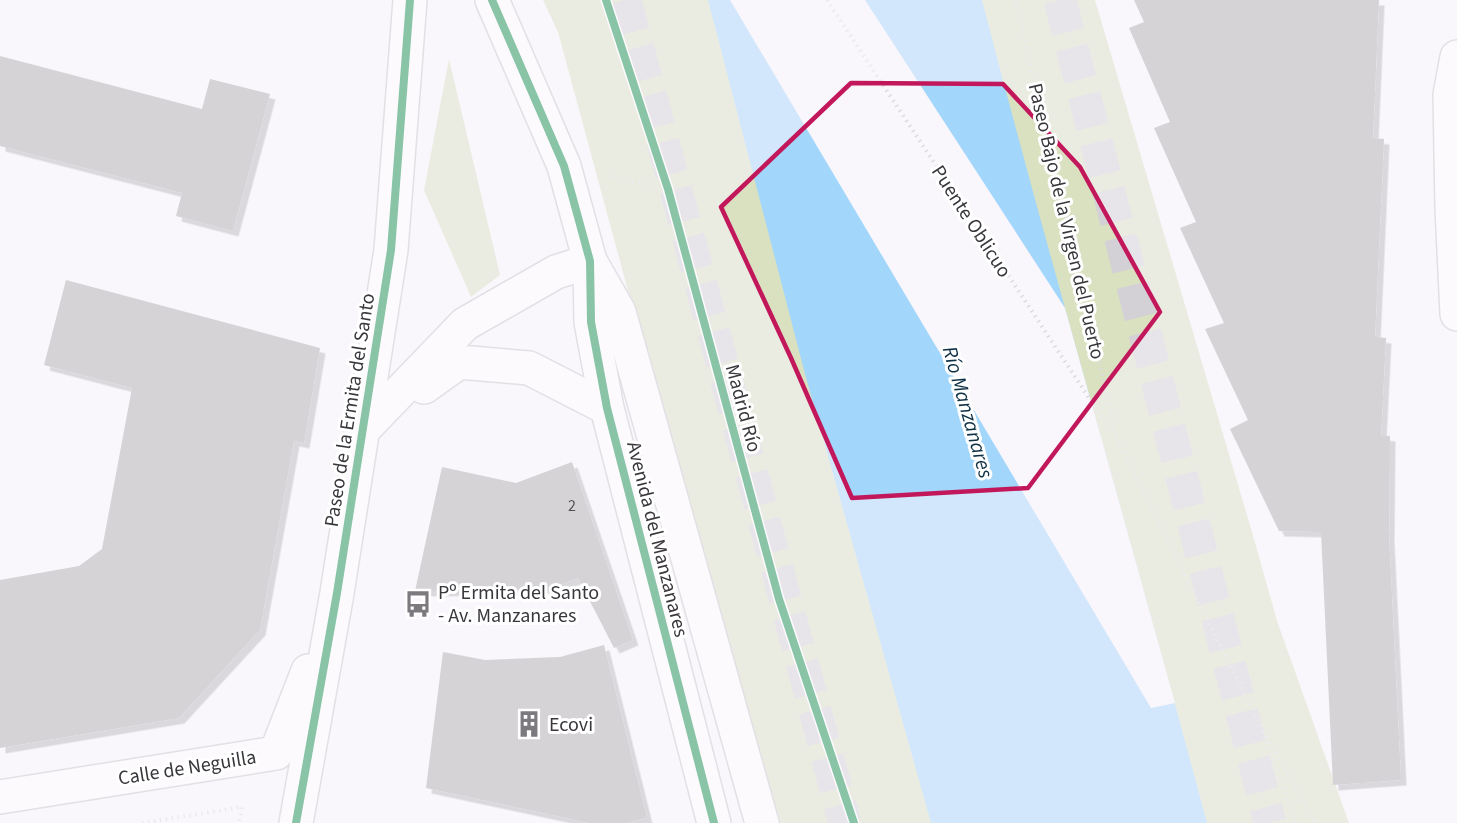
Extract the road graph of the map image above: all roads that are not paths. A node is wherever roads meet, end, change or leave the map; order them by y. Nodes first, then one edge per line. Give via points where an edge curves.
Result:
1 (410, 0) edge
2 (492, 0) edge
3 (1457, 57) edge
4 (590, 261) junction
5 (1457, 314) edge
6 (607, 408) junction
7 (361, 432) junction
8 (337, 593) junction
9 (0, 796) edge
10 (296, 823) edge
11 (714, 823) edge
12 (762, 823) edge

1 - 7 main road, Paseo de la Ermita del Santo via 391,250
2 - 4 main road via 564,166
3 - 5 main road via 1450,95
4 - 6 main road, Avenida del Manzanares via 591,322
4 - 7 main road, Paseo de la Ermita del Santo via 556,272 465,324
4 - 12 main road via 619,312
6 - 7 main road, Paseo de la Ermita del Santo via 529,368 459,362
6 - 11 main road, Avenida del Manzanares
7 - 8 main road, Paseo de la Ermita del Santo
8 - 9 main road, Calle de Neguilla via 276,753
8 - 10 main road, Paseo de la Ermita del Santo

